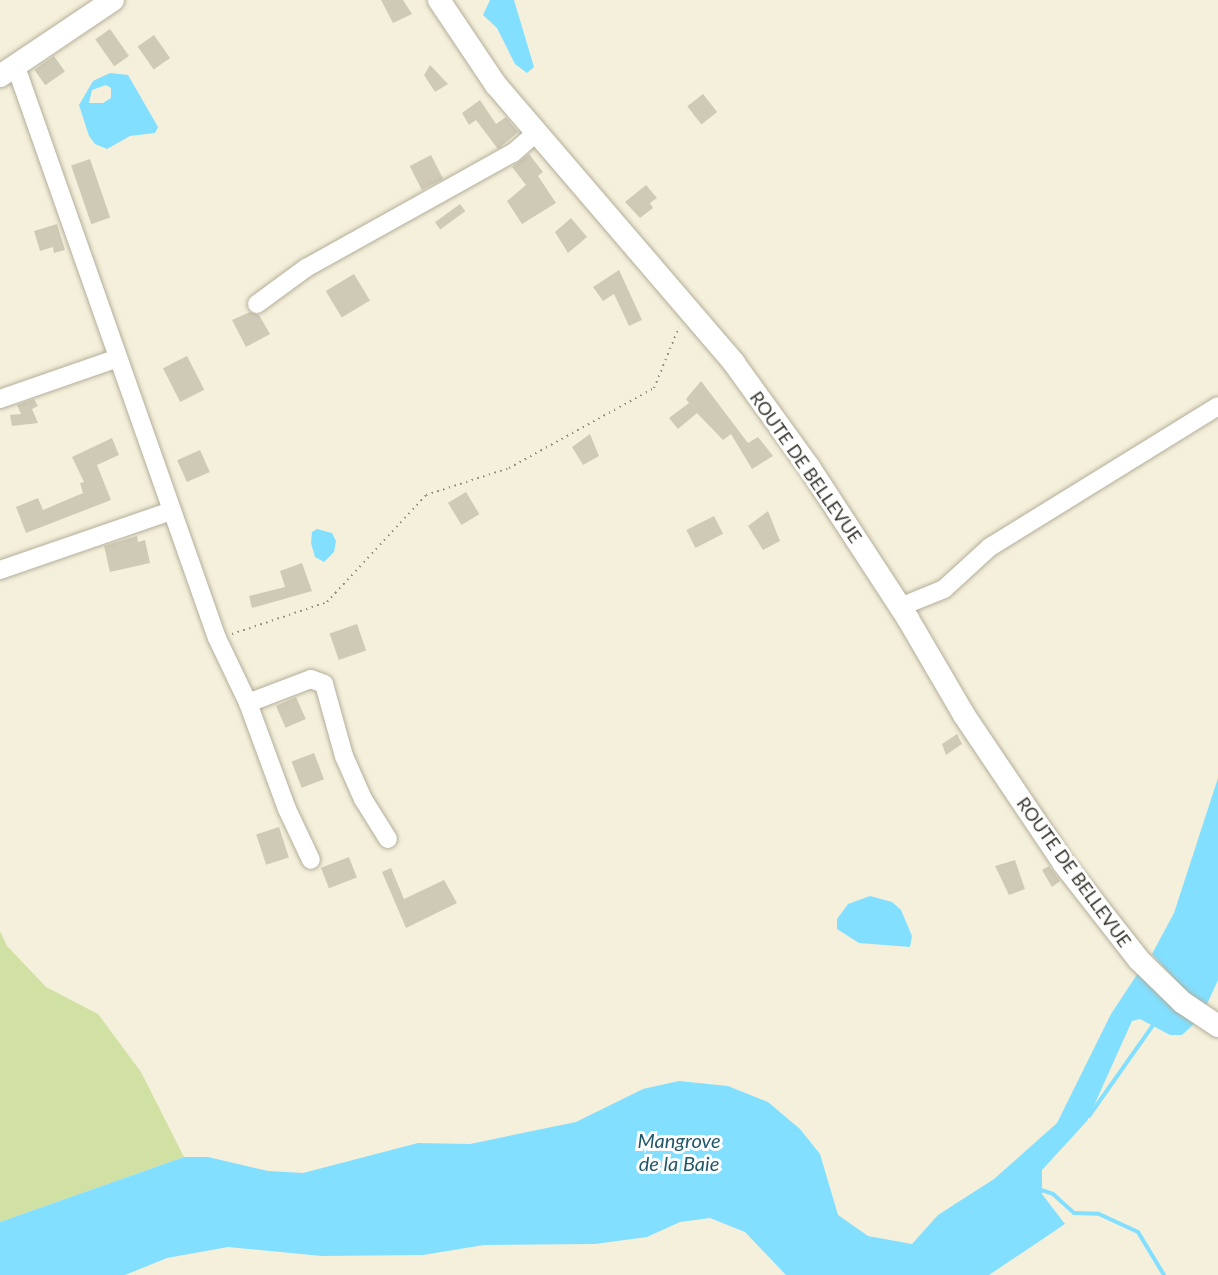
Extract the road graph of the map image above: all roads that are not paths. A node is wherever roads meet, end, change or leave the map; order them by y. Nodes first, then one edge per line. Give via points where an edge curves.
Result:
1 (112, 0) edge
2 (442, 1) edge
3 (8, 72) edge
4 (536, 133) junction
5 (257, 304) dead end
6 (118, 358) junction
7 (0, 399) edge
8 (1218, 406) edge
9 (171, 511) junction
10 (0, 570) edge
11 (900, 607) junction
12 (248, 703) junction
13 (388, 839) dead end
14 (311, 860) dead end
15 (1216, 1025) edge

1 - 3 main road
2 - 4 main road, ROUTE DE BELLEVUE via 496,85
3 - 6 street
4 - 5 street via 513,153 306,268
4 - 11 main road, ROUTE DE BELLEVUE via 734,363 809,466
6 - 7 street
6 - 9 street
8 - 11 street via 990,547 944,589
9 - 10 street
9 - 12 street via 217,638
11 - 15 main road, ROUTE DE BELLEVUE via 964,716 1064,864 1139,960 1182,1002
12 - 13 street via 310,679 324,684 344,756 363,799
12 - 14 street via 287,809

